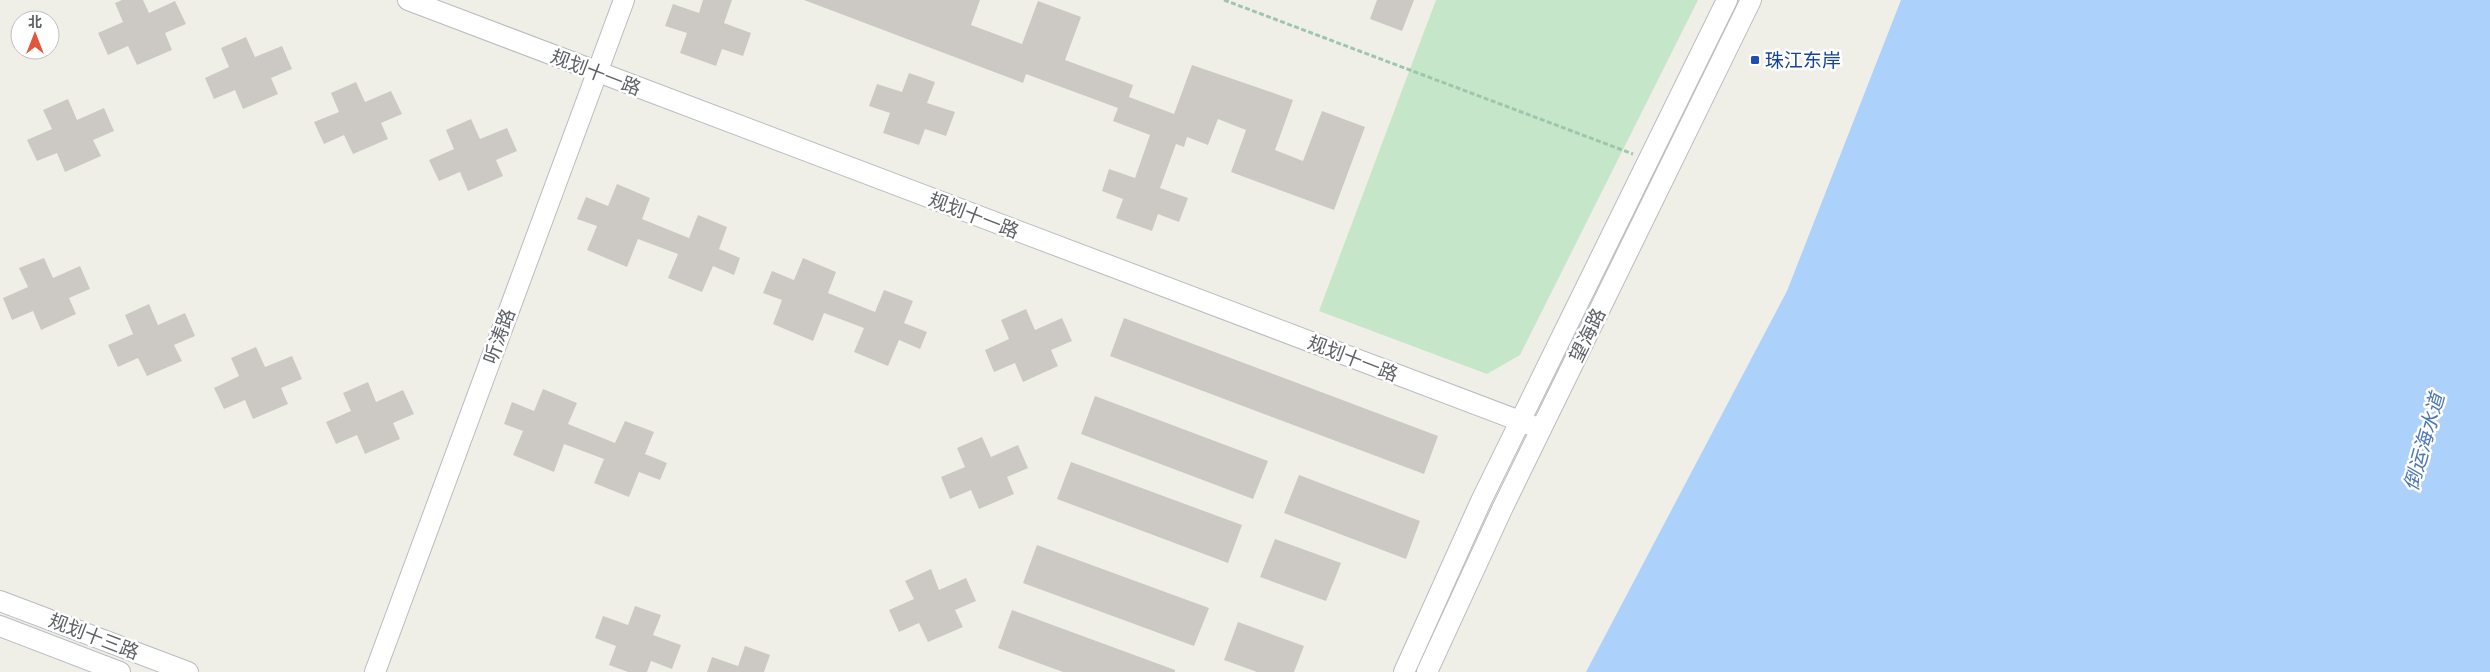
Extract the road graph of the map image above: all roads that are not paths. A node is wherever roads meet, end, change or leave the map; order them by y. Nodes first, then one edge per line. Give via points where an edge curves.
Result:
1 (408, 0) edge
2 (624, 0) edge
3 (1727, 0) edge
4 (1750, 0) edge
5 (597, 72) junction
6 (1520, 421) junction
7 (1541, 429) junction
8 (0, 601) edge
9 (0, 626) edge
10 (120, 672) edge
11 (188, 672) edge
12 (375, 672) edge
13 (1404, 672) edge
14 (1427, 672) edge

1 - 5 street, 规划十一路
2 - 5 street, 听涛路
3 - 6 street, 望海路
4 - 7 street, 望海路
5 - 6 street, 规划十一路
5 - 12 street, 听涛路
6 - 7 street, 规划十一路
6 - 13 street, 望海路
7 - 14 street, 望海路
8 - 11 street, 规划十三路
9 - 10 street, 规划十三路

